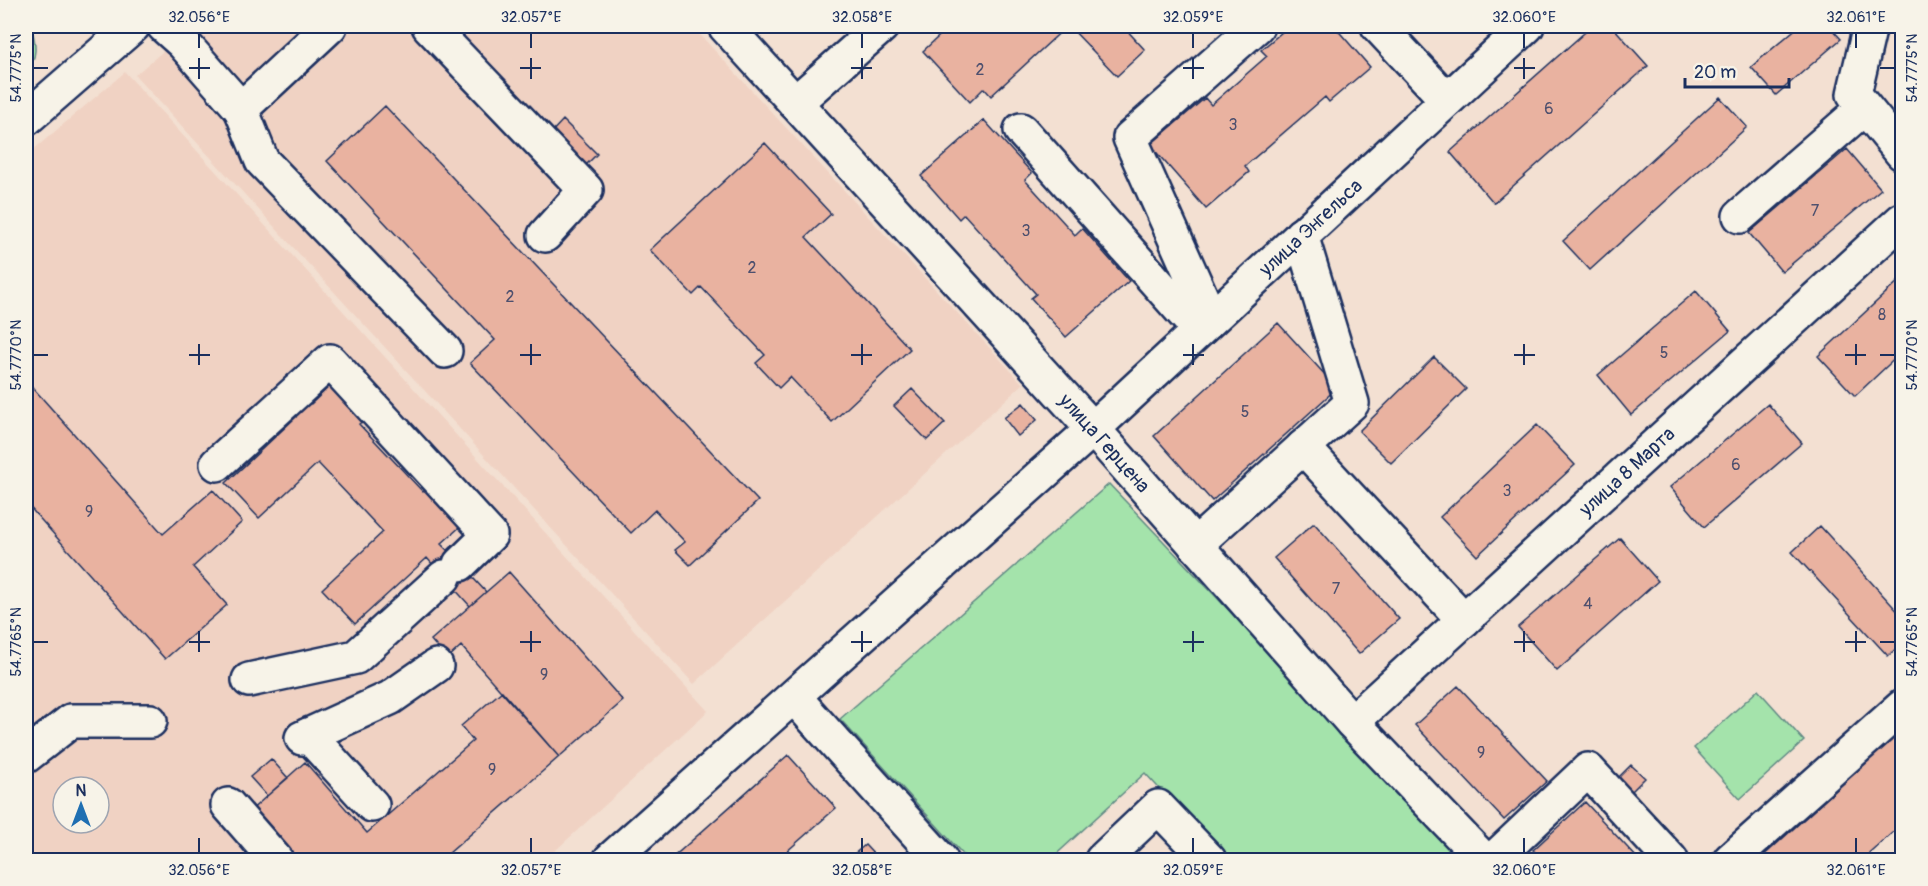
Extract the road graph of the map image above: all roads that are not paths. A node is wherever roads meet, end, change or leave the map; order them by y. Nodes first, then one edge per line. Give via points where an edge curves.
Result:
1 (133, 26) edge
2 (164, 26) edge
3 (330, 26) edge
4 (429, 26) edge
5 (725, 26) edge
6 (882, 26) edge
7 (1257, 26) edge
8 (1378, 26) edge
9 (1527, 26) edge
10 (1870, 26) edge
11 (1447, 100) junction
12 (795, 103) junction
13 (1864, 108) junction
14 (242, 109) junction
15 (26, 119) edge
16 (1021, 130) dead end
17 (1902, 153) edge
18 (1740, 216) dead end
19 (1902, 220) edge
20 (544, 235) dead end
21 (1301, 235) junction
22 (1205, 324) junction
23 (445, 351) dead end
24 (1093, 429) junction
25 (1304, 447) junction
26 (217, 464) dead end
27 (1195, 545) junction
28 (1464, 620) junction
29 (436, 666) dead end
30 (249, 680) dead end
31 (794, 697) junction
32 (1902, 707) edge
33 (150, 721) dead end
34 (1352, 722) junction
35 (26, 756) edge
36 (228, 805) dead end
37 (372, 805) dead end
38 (276, 861) edge
39 (610, 861) edge
40 (941, 861) edge
41 (1102, 861) edge
42 (1209, 861) edge
43 (1484, 861) edge
44 (1493, 861) edge
45 (1671, 861) edge
46 (1730, 861) edge

1 - 15 street
2 - 14 street
3 - 14 street
4 - 20 street via 586,190
5 - 12 street, улица Герцена
6 - 12 street
7 - 22 street via 1130,138
8 - 11 street
9 - 11 street, улица Энгельса
10 - 13 street via 1854,94
11 - 21 street, улица Энгельса
12 - 24 street, улица Герцена
13 - 17 street
13 - 18 street
14 - 23 street via 262,161
16 - 22 street
19 - 28 street, улица 8 Марта
21 - 22 street, улица Энгельса
21 - 25 street via 1352,403
22 - 24 street, улица Энгельса
24 - 27 street, улица Герцена
24 - 31 street, улица Энгельса
25 - 27 street
25 - 28 street
26 - 30 street via 330,361 490,536 356,657
27 - 34 street, улица Герцена
28 - 34 street, улица 8 Марта
29 - 37 street via 390,698 305,737
31 - 39 street, улица Энгельса
31 - 40 street
32 - 46 street
33 - 35 street via 71,721
34 - 43 street, улица Герцена
36 - 38 street
41 - 42 street via 1158,807
44 - 45 street via 1588,770

